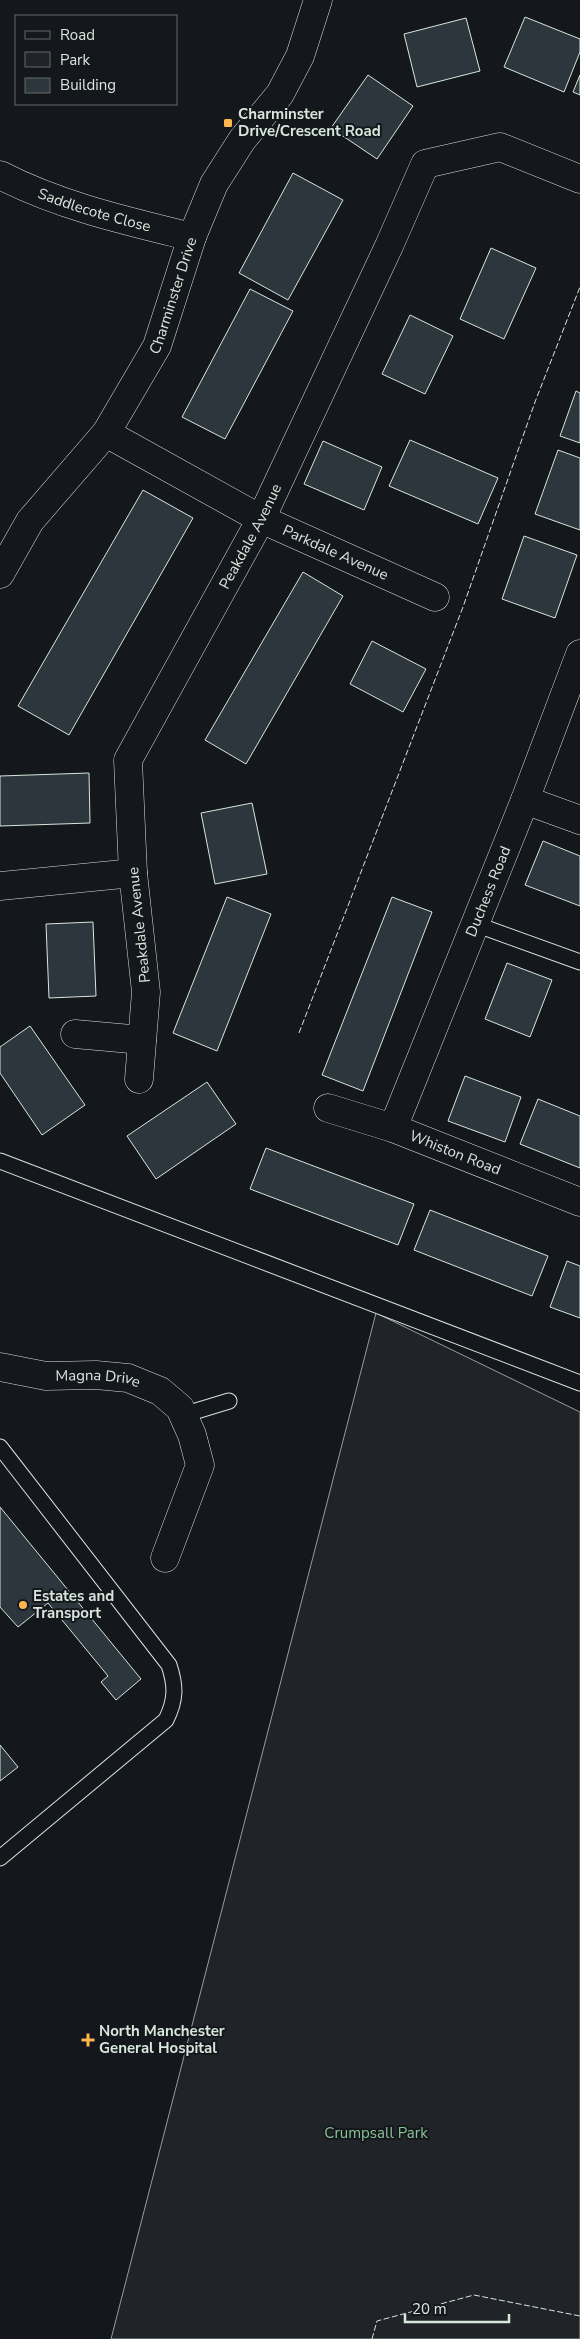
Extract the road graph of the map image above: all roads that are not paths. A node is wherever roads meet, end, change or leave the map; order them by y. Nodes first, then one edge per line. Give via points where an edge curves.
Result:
1 (318, 0) edge
2 (0, 175) edge
3 (580, 179) edge
4 (192, 237) junction
5 (106, 433) junction
6 (261, 519) junction
7 (0, 574) edge
8 (435, 597) dead end
9 (577, 668) edge
10 (525, 800) junction
11 (580, 820) edge
12 (133, 873) junction
13 (0, 886) edge
14 (476, 924) junction
15 (580, 962) edge
16 (74, 1034) dead end
17 (142, 1040) junction
18 (139, 1079) dead end
19 (328, 1108) dead end
20 (393, 1128) junction
21 (0, 1161) edge
22 (580, 1202) edge
23 (0, 1367) edge
24 (580, 1383) edge
25 (229, 1401) dead end
26 (183, 1415) junction
27 (0, 1447) edge
28 (165, 1558) dead end
29 (0, 1858) edge

1 - 4 street, Charminster Drive via 300,56 280,94 242,140 214,184
2 - 4 street, Saddlecote Close via 105,216
3 - 6 street, Peakdale Avenue via 500,147 425,164
4 - 5 street, Charminster Drive via 157,346
5 - 6 street, Parkdale Avenue
5 - 7 street, Charminster Drive via 30,521
6 - 8 street, Parkdale Avenue
6 - 12 street, Peakdale Avenue via 128,760
9 - 10 street, Duchess Road
10 - 11 street
10 - 14 street, Duchess Road
12 - 13 street
12 - 17 street, Peakdale Avenue via 146,992
14 - 15 lane
14 - 20 street, Duchess Road
16 - 17 street
17 - 18 street, Peakdale Avenue
19 - 20 street, Whiston Road
20 - 22 street, Whiston Road
21 - 24 lane
23 - 26 street, Magna Drive via 46,1376 128,1378 160,1391 180,1408
25 - 26 lane
26 - 28 street, Magna Drive via 200,1465
27 - 29 lane via 169,1665 175,1682 174,1703 166,1720

